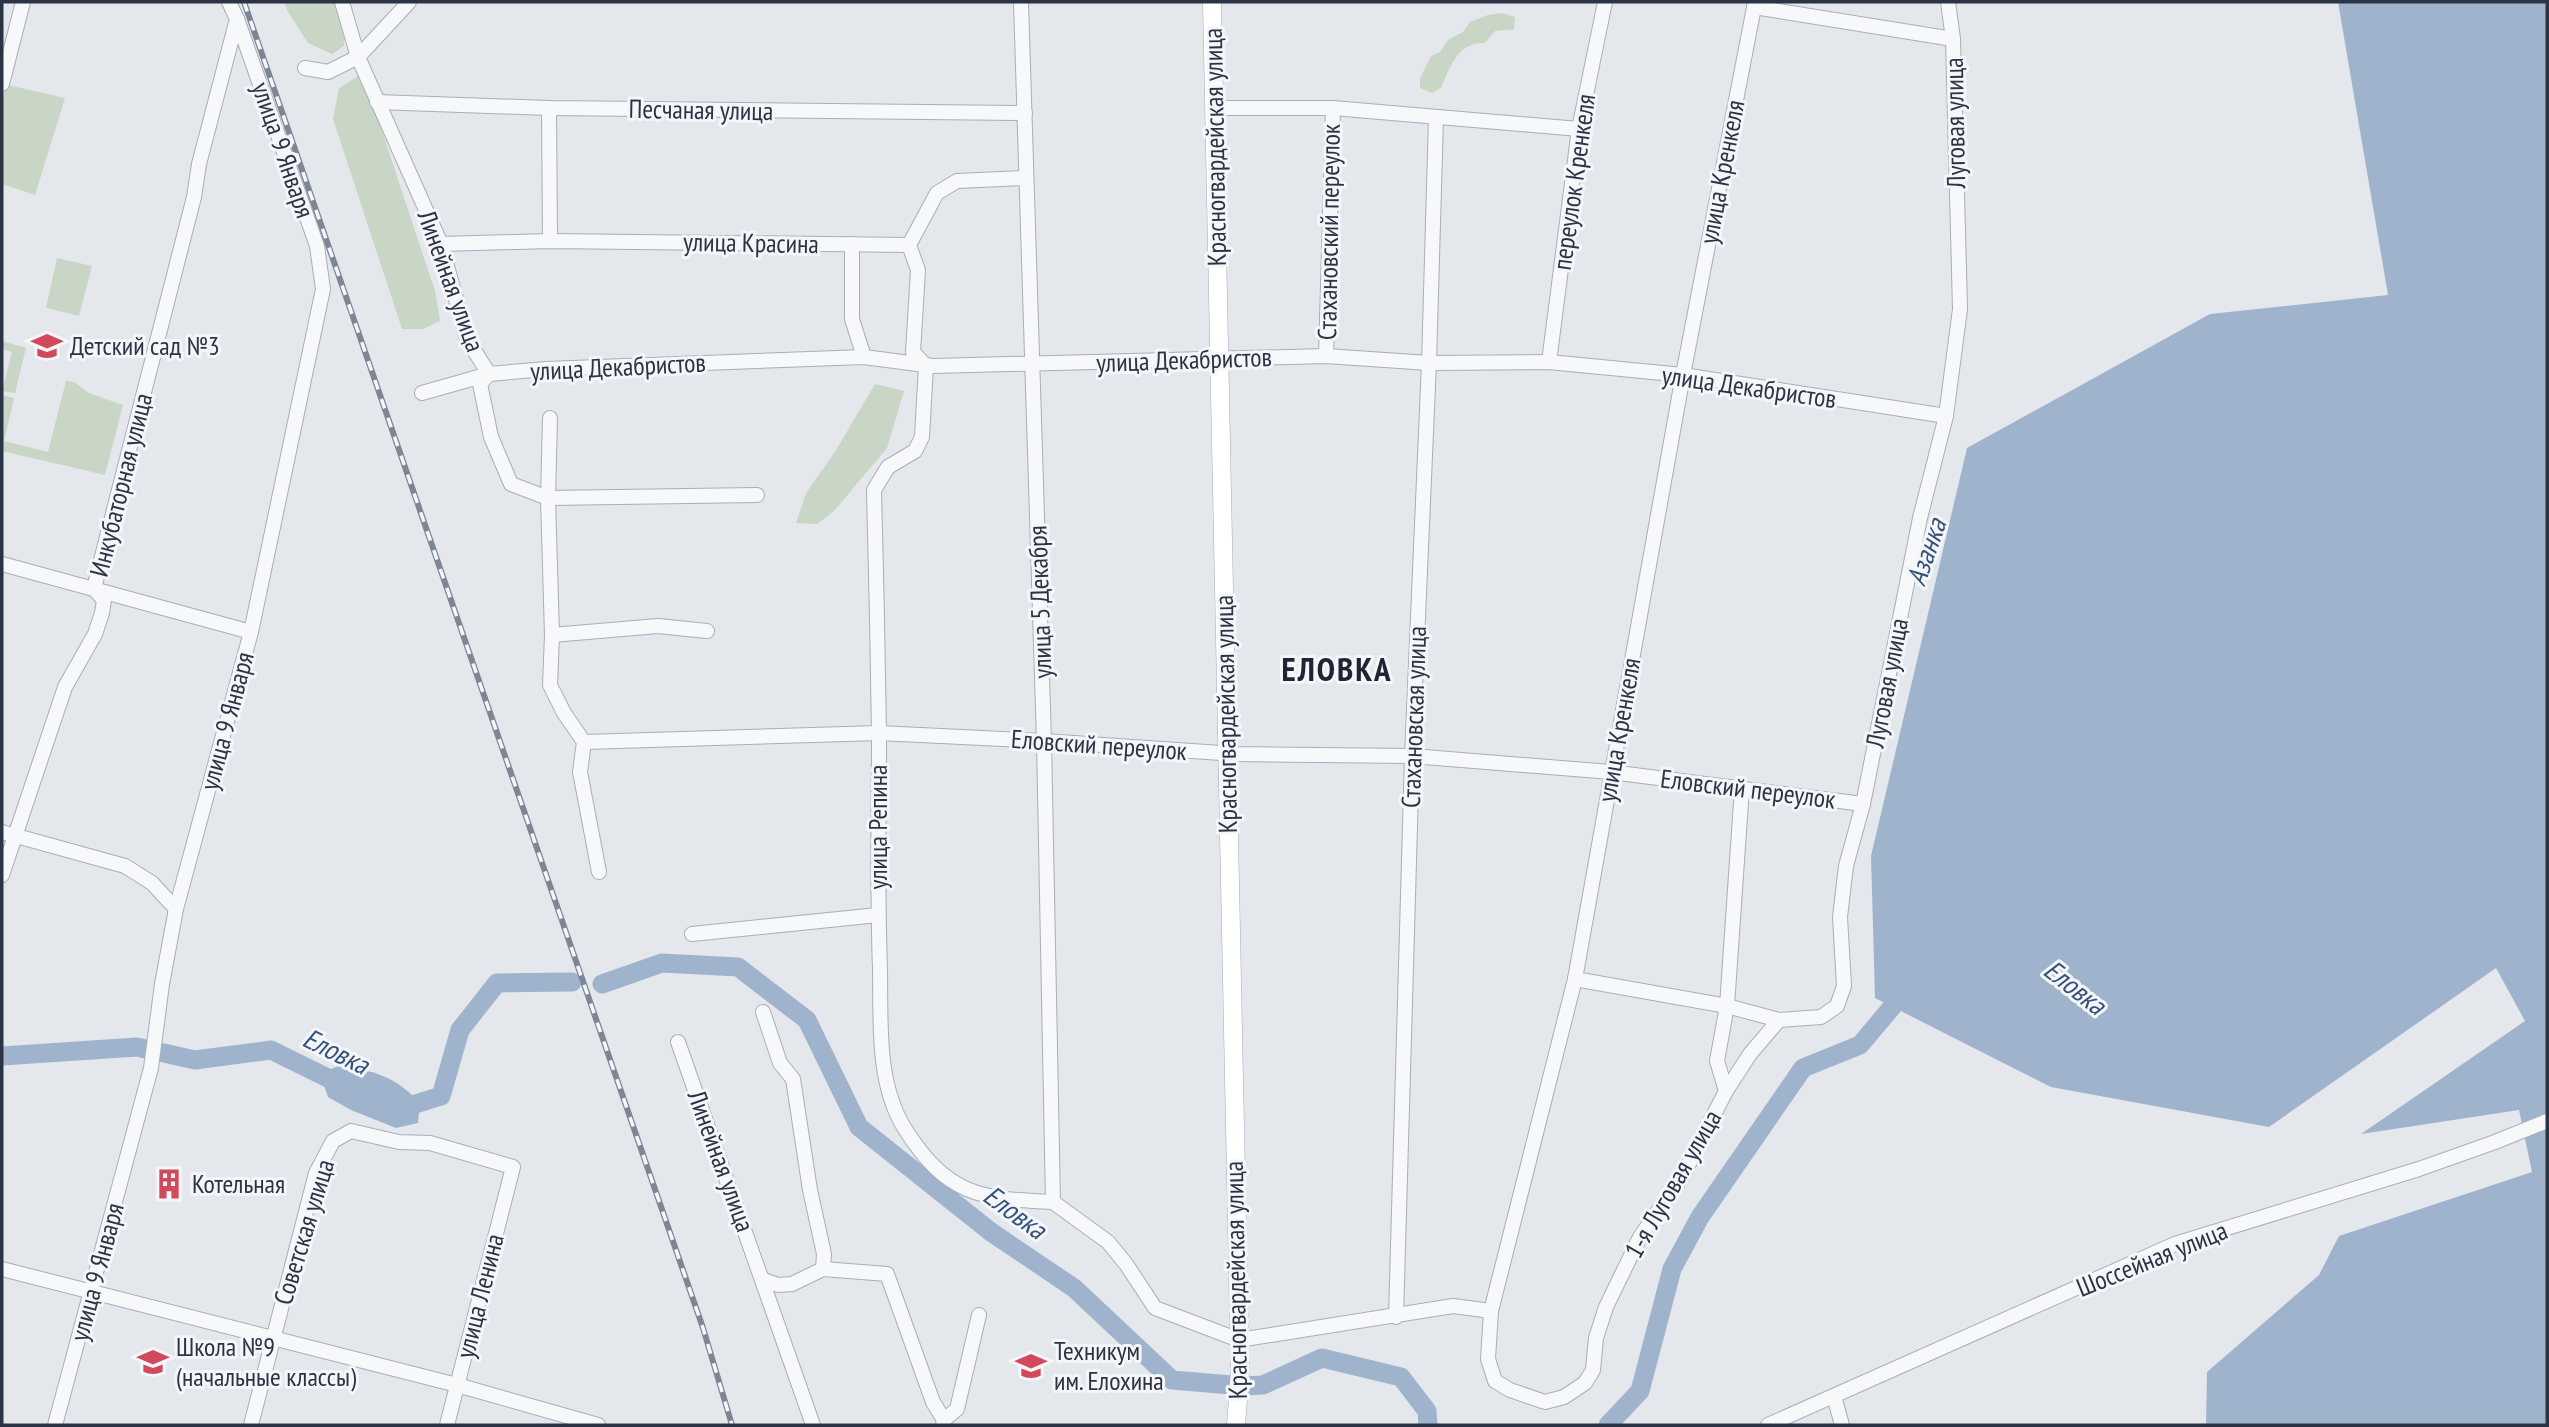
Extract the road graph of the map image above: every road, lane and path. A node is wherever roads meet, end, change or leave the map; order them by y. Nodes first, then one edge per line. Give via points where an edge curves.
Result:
1 (23, 2) edge
2 (229, 2) edge
3 (342, 2) edge
4 (409, 2) edge
5 (1021, 2) edge
6 (1212, 2) edge
7 (1605, 2) edge
8 (1948, 2) edge
9 (1754, 4) edge
10 (237, 19) junction
11 (1953, 39) junction
12 (358, 57) junction
13 (305, 68) dead end
14 (2, 83) edge
15 (377, 102) junction
16 (549, 108) junction
17 (1213, 108) junction
18 (1332, 108) junction
19 (1025, 113) junction
20 (1436, 118) junction
21 (1579, 129) junction
22 (1025, 178) junction
23 (550, 242) junction
24 (441, 244) junction
25 (852, 244) junction
26 (909, 245) junction
27 (1326, 356) junction
28 (864, 357) junction
29 (1219, 358) junction
30 (1549, 362) junction
31 (1429, 363) junction
32 (1032, 364) junction
33 (926, 366) junction
34 (489, 374) junction
35 (1683, 375) junction
36 (422, 393) dead end
37 (1946, 416) junction
38 (550, 418) dead end
39 (758, 495) dead end
40 (548, 498) junction
41 (2, 564) edge
42 (94, 589) junction
43 (707, 631) dead end
44 (251, 632) junction
45 (552, 635) junction
46 (879, 733) junction
47 (1044, 741) junction
48 (584, 742) junction
49 (1226, 753) junction
50 (1412, 756) junction
51 (1611, 772) junction
52 (1742, 788) junction
53 (1863, 804) junction
54 (8, 833) edge
55 (599, 872) dead end
56 (2, 875) edge
57 (176, 909) junction
58 (878, 915) junction
59 (692, 933) dead end
60 (1575, 979) junction
61 (1727, 1006) junction
62 (763, 1013) dead end
63 (1779, 1020) junction
64 (678, 1042) dead end
65 (1726, 1091) junction
66 (2547, 1121) edge
67 (513, 1167) joint
68 (1053, 1202) junction
69 (2, 1269) edge
70 (823, 1269) junction
71 (764, 1280) junction
72 (91, 1292) junction
73 (1491, 1311) junction
74 (979, 1315) dead end
75 (1396, 1317) junction
76 (273, 1337) junction
77 (1239, 1340) junction
78 (457, 1385) junction
79 (1834, 1396) junction
80 (1564, 1397) joint
81 (944, 1423) edge
82 (55, 1425) edge
83 (251, 1425) edge
84 (447, 1425) edge
85 (598, 1425) edge
86 (813, 1425) edge
87 (1237, 1425) edge
88 (1768, 1425) edge
89 (1842, 1425) edge

1 - 14 street
2 - 10 street
3 - 12 street, Линейная улица
4 - 12 street
5 - 19 street, улица 5 Декабря
6 - 17 main road, Красногвардейская улица
7 - 21 street, переулок Кренкеля
8 - 11 street, Луговая улица
9 - 11 street
9 - 35 street, улица Кренкеля
10 - 42 street, Инкубаторная улица
10 - 44 street, улица 9 Января via 317,246 323,289
11 - 37 street, Луговая улица via 1960,309
12 - 13 street via 328,72
12 - 15 street, Линейная улица
15 - 16 street, Песчаная улица
15 - 24 street, Линейная улица
16 - 19 street, Песчаная улица
16 - 23 street
17 - 18 street
17 - 29 main road, Красногвардейская улица
18 - 20 street
18 - 27 street, Стахановский переулок
19 - 22 street, улица 5 Декабря
20 - 21 street
20 - 31 street, Стахановская улица
21 - 30 street, переулок Кренкеля
22 - 26 street via 957,181 937,193
22 - 32 street, улица 5 Декабря
23 - 24 street, улица Красина
23 - 25 street, улица Красина
24 - 34 street, Линейная улица via 467,339
25 - 26 street, улица Красина
25 - 28 street via 852,319
26 - 33 street via 918,270 913,352
27 - 29 street, улица Декабристов
27 - 31 street, улица Декабристов
28 - 33 street, улица Декабристов
28 - 34 street, улица Декабристов
29 - 32 street, улица Декабристов
29 - 49 main road, Красногвардейская улица
30 - 31 street, улица Декабристов
30 - 35 street, улица Декабристов
31 - 50 street, Стахановская улица
32 - 33 street, улица Декабристов
32 - 47 street, улица 5 Декабря
33 - 46 street, улица Репина via 922,437 915,451 888,467 874,490
34 - 36 street, улица Декабристов
34 - 40 street, Линейная улица via 480,384 491,437 511,484
35 - 37 street, улица Декабристов
35 - 51 street, улица Кренкеля
37 - 53 street, Луговая улица via 1920,518
38 - 40 street
39 - 40 street, Линейная улица
40 - 45 street
41 - 42 street
42 - 44 street
42 - 54 street, Инкубаторная улица via 104,600 102,613 65,687
43 - 45 street via 658,626
44 - 57 street, улица 9 Января
45 - 48 street via 550,685
46 - 47 street, Еловский переулок
46 - 48 street, Еловский переулок
46 - 58 street, улица Репина
47 - 49 street, Еловский переулок
47 - 68 street, улица 5 Декабря
48 - 55 street via 580,772
49 - 50 street, Еловский переулок
49 - 77 main road, Красногвардейская улица
50 - 51 street, Еловский переулок
50 - 75 street, Стахановская улица
51 - 52 street, Еловский переулок
51 - 60 street, улица Кренкеля
52 - 53 street, Еловский переулок
52 - 61 street, 1-я Луговая улица
53 - 63 street, Луговая улица via 1846,866 1840,917 1844,985 1837,1006 1821,1017
54 - 56 street
54 - 57 street via 125,866 152,883
57 - 72 street, улица 9 Января via 151,1068
58 - 59 street
58 - 68 street, улица Репина via 882,1054 892,1102 905,1129 935,1170 954,1185 978,1194
60 - 61 street, Луговая улица
60 - 73 street, улица Кренкеля
61 - 63 street, Луговая улица
61 - 65 street, 1-я Луговая улица via 1717,1062
62 - 70 street via 780,1063 793,1079
63 - 65 street
64 - 71 street, Линейная улица
65 - 80 street, 1-я Луговая улица via 1682,1177 1640,1237 1605,1307 1593,1370 1585,1383
66 - 79 street, Шоссейная улица via 2419,1169 2175,1244
67 - 76 street, Советская улица via 430,1143 399,1142 351,1130 333,1141 316,1173
67 - 78 street, улица Ленина
68 - 77 street via 1108,1242 1155,1308
69 - 72 street
70 - 71 street via 792,1284
70 - 81 street via 887,1274
71 - 86 street, Линейная улица
72 - 76 street
72 - 82 street, улица 9 Января
73 - 75 street via 1453,1306
73 - 80 street, улица Кренкеля via 1488,1359 1495,1381 1545,1402
74 - 81 street via 957,1409
75 - 77 street
76 - 78 street
76 - 83 street, Советская улица
77 - 87 main road, Красногвардейская улица
78 - 84 street, улица Ленина
78 - 85 street
79 - 88 street, Шоссейная улица
79 - 89 street

